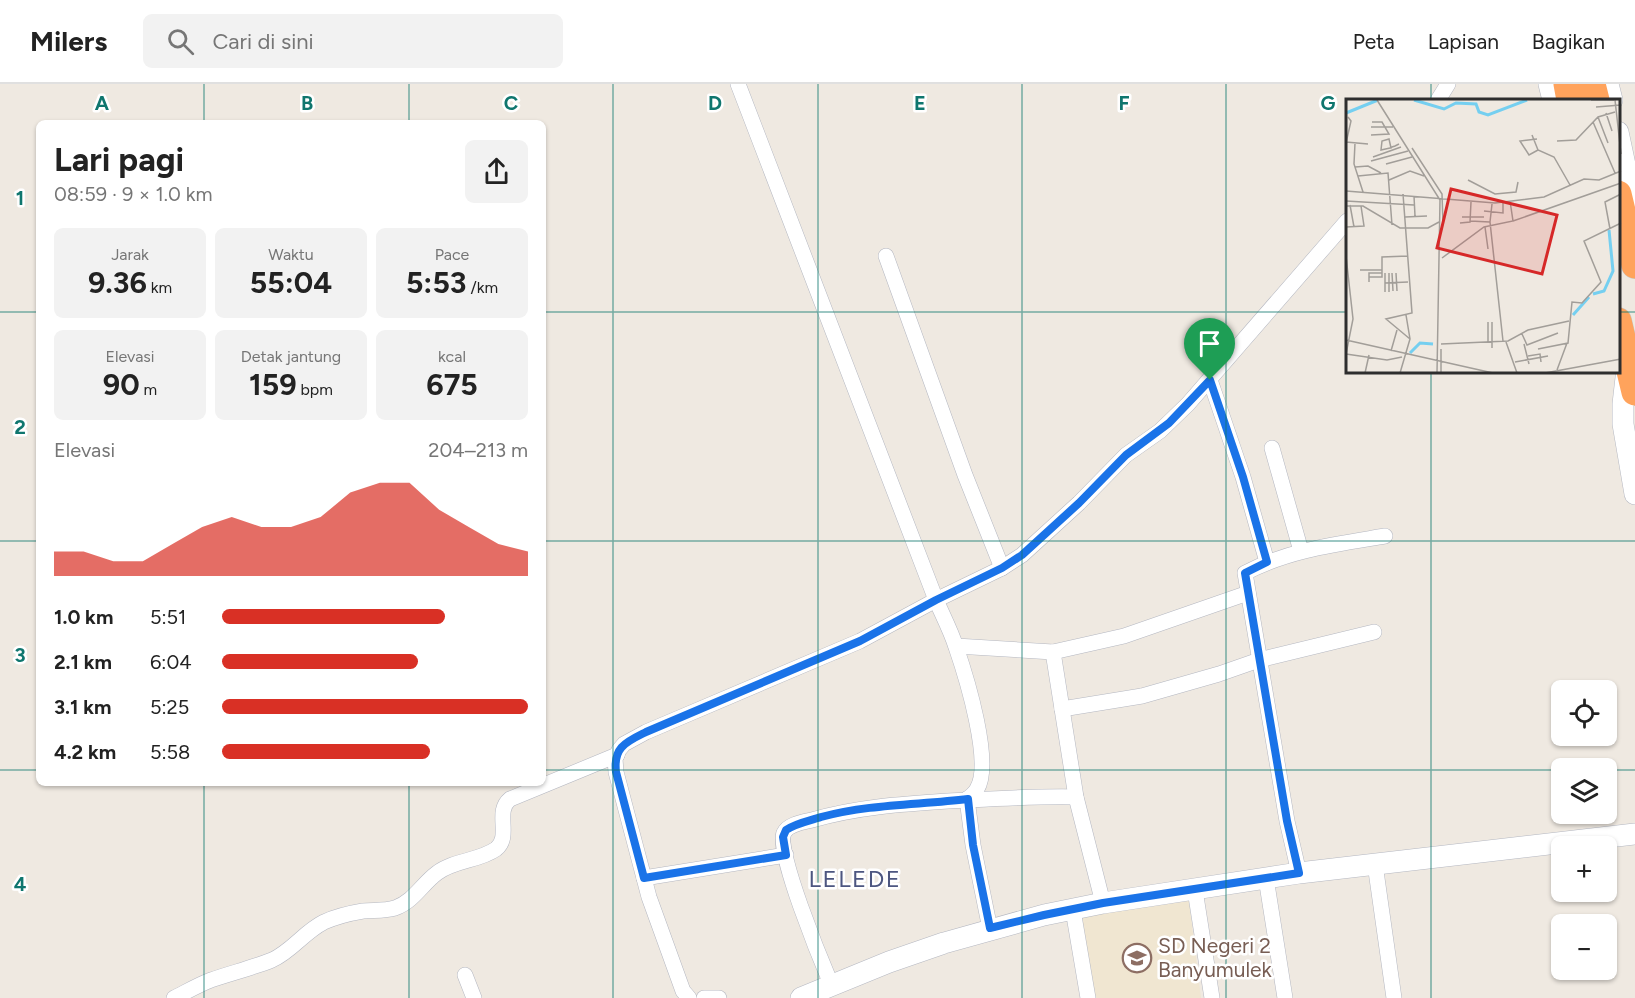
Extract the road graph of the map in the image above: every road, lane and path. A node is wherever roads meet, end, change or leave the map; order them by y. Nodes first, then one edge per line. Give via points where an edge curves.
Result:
1 (738, 84) edge
2 (1448, 84) edge
3 (1549, 84) edge
4 (1567, 84) edge
5 (1592, 84) edge
6 (1608, 84) edge
7 (1439, 99) edge
8 (1553, 99) edge
9 (1570, 99) edge
10 (1596, 99) edge
11 (1612, 99) edge
12 (1620, 141) edge
13 (1620, 203) edge
14 (1346, 222) edge
15 (1628, 235) junction
16 (886, 256) dead end
17 (1635, 265) edge
18 (1620, 329) edge
19 (1628, 361) junction
20 (1210, 380) junction
21 (1635, 393) edge
22 (1272, 448) dead end
23 (1635, 494) edge
24 (1385, 536) dead end
25 (1301, 551) junction
26 (1267, 562) junction
27 (1002, 568) junction
28 (1248, 593) junction
29 (936, 600) junction
30 (1374, 632) dead end
31 (956, 646) junction
32 (1053, 652) junction
33 (1259, 660) junction
34 (1062, 709) junction
35 (617, 754) junction
36 (546, 784) edge
37 (541, 786) edge
38 (1076, 797) junction
39 (968, 799) junction
40 (1635, 834) edge
41 (786, 855) junction
42 (1375, 864) junction
43 (1299, 873) junction
44 (644, 878) junction
45 (1266, 878) junction
46 (1195, 890) junction
47 (1103, 903) junction
48 (1073, 910) junction
49 (990, 928) junction
50 (465, 975) dead end
51 (831, 984) junction
52 (174, 998) edge
53 (474, 998) edge
54 (689, 998) edge
55 (704, 998) edge
56 (719, 998) edge
57 (801, 998) edge
58 (1088, 998) edge
59 (1212, 998) edge
60 (1285, 998) edge
61 (1394, 998) edge

1 - 29 street
2 - 7 street
3 - 8 main road
4 - 9 highway
5 - 10 highway
6 - 11 main road
12 - 15 main road via 1631,193
13 - 15 highway
14 - 20 street
15 - 17 highway
16 - 27 street
18 - 19 highway
19 - 21 highway
19 - 23 main road via 1623,424
20 - 26 street
20 - 27 street via 1169,423 1126,455 1022,555
22 - 25 street
24 - 25 street
25 - 26 street
26 - 28 street via 1245,573
27 - 29 street
28 - 32 street via 1124,636
28 - 33 street
29 - 31 street
29 - 35 street via 860,641 646,732 624,744
30 - 33 street
31 - 32 street
31 - 39 street via 975,714 982,764 977,790
32 - 34 street
33 - 34 street via 1142,696
33 - 43 street
34 - 38 street
35 - 36 street
35 - 44 street via 616,772
37 - 52 street via 506,803 502,810 503,837 493,851 436,873 403,904 324,922 273,959
38 - 39 street
38 - 47 street
39 - 41 street via 838,812 802,823 784,831
39 - 49 street
40 - 42 main road
41 - 44 street
41 - 51 street
42 - 43 main road
42 - 61 street
43 - 45 main road
44 - 54 street via 683,991
45 - 46 main road
45 - 60 street
46 - 47 main road
46 - 59 street
47 - 48 main road
48 - 49 main road
48 - 58 street
49 - 51 main road
50 - 53 street
51 - 57 main road
55 - 56 street

